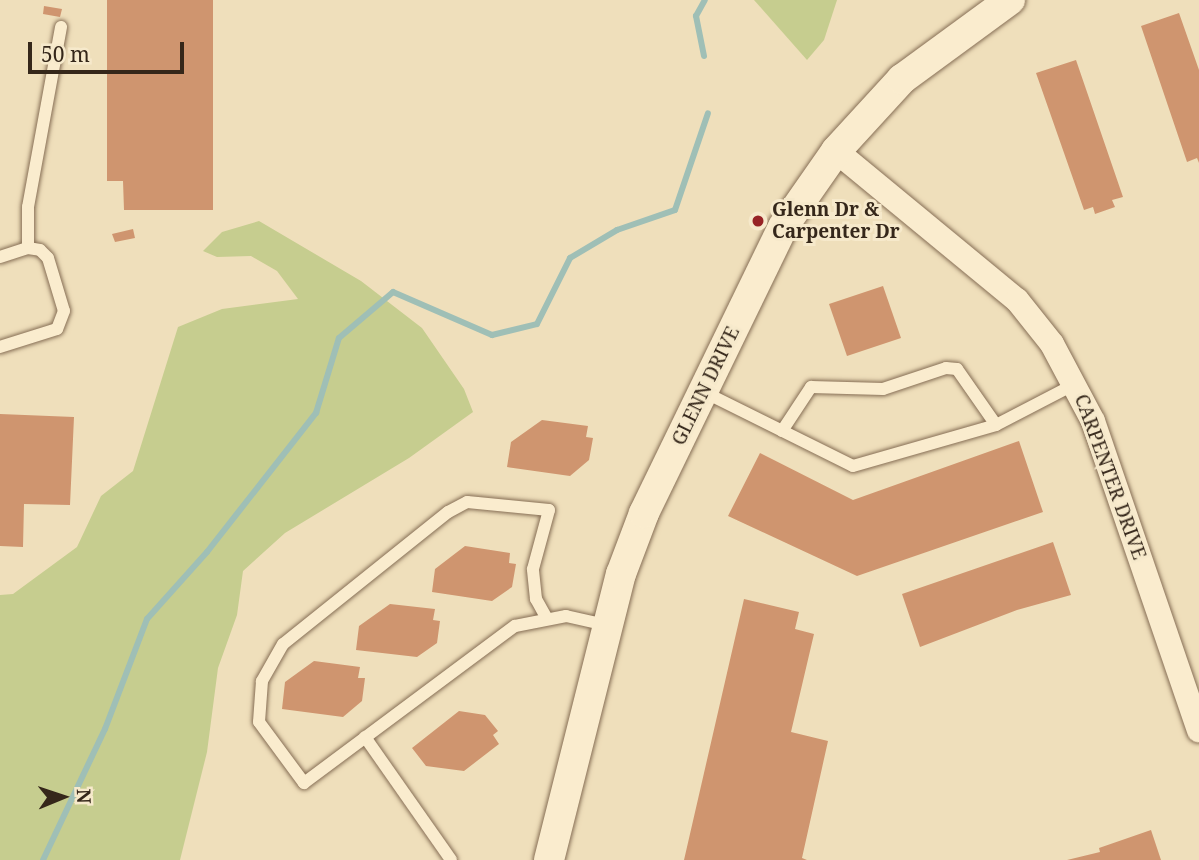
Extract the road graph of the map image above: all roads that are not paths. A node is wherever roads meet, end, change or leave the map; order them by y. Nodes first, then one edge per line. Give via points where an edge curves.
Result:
1 (1010, 0) edge
2 (61, 27) dead end
3 (836, 151) junction
4 (28, 248) junction
5 (0, 257) edge
6 (0, 347) edge
7 (1075, 384) junction
8 (703, 391) junction
9 (996, 425) junction
10 (782, 431) junction
11 (546, 617) junction
12 (606, 625) junction
13 (1199, 730) edge
14 (365, 737) junction
15 (451, 860) edge
16 (549, 860) edge

1 - 3 street, GLENN DRIVE via 902,79
2 - 4 lane via 29,207
3 - 7 street, CARPENTER DRIVE via 1017,300 1052,344
3 - 8 street, GLENN DRIVE via 783,227
4 - 5 lane
4 - 6 lane via 48,258 63,321 57,329
7 - 9 lane
7 - 13 street, CARPENTER DRIVE via 1093,421
8 - 10 lane
8 - 12 street, GLENN DRIVE via 643,515
9 - 10 lane via 853,467
9 - 10 lane via 957,369 946,368 883,389 811,387
11 - 12 lane via 566,616
11 - 14 lane via 515,626
11 - 14 lane via 536,598 533,569 549,510 467,502 448,512 302,626 270,662 262,681 259,722 304,783
12 - 16 street, GLENN DRIVE
14 - 15 lane

